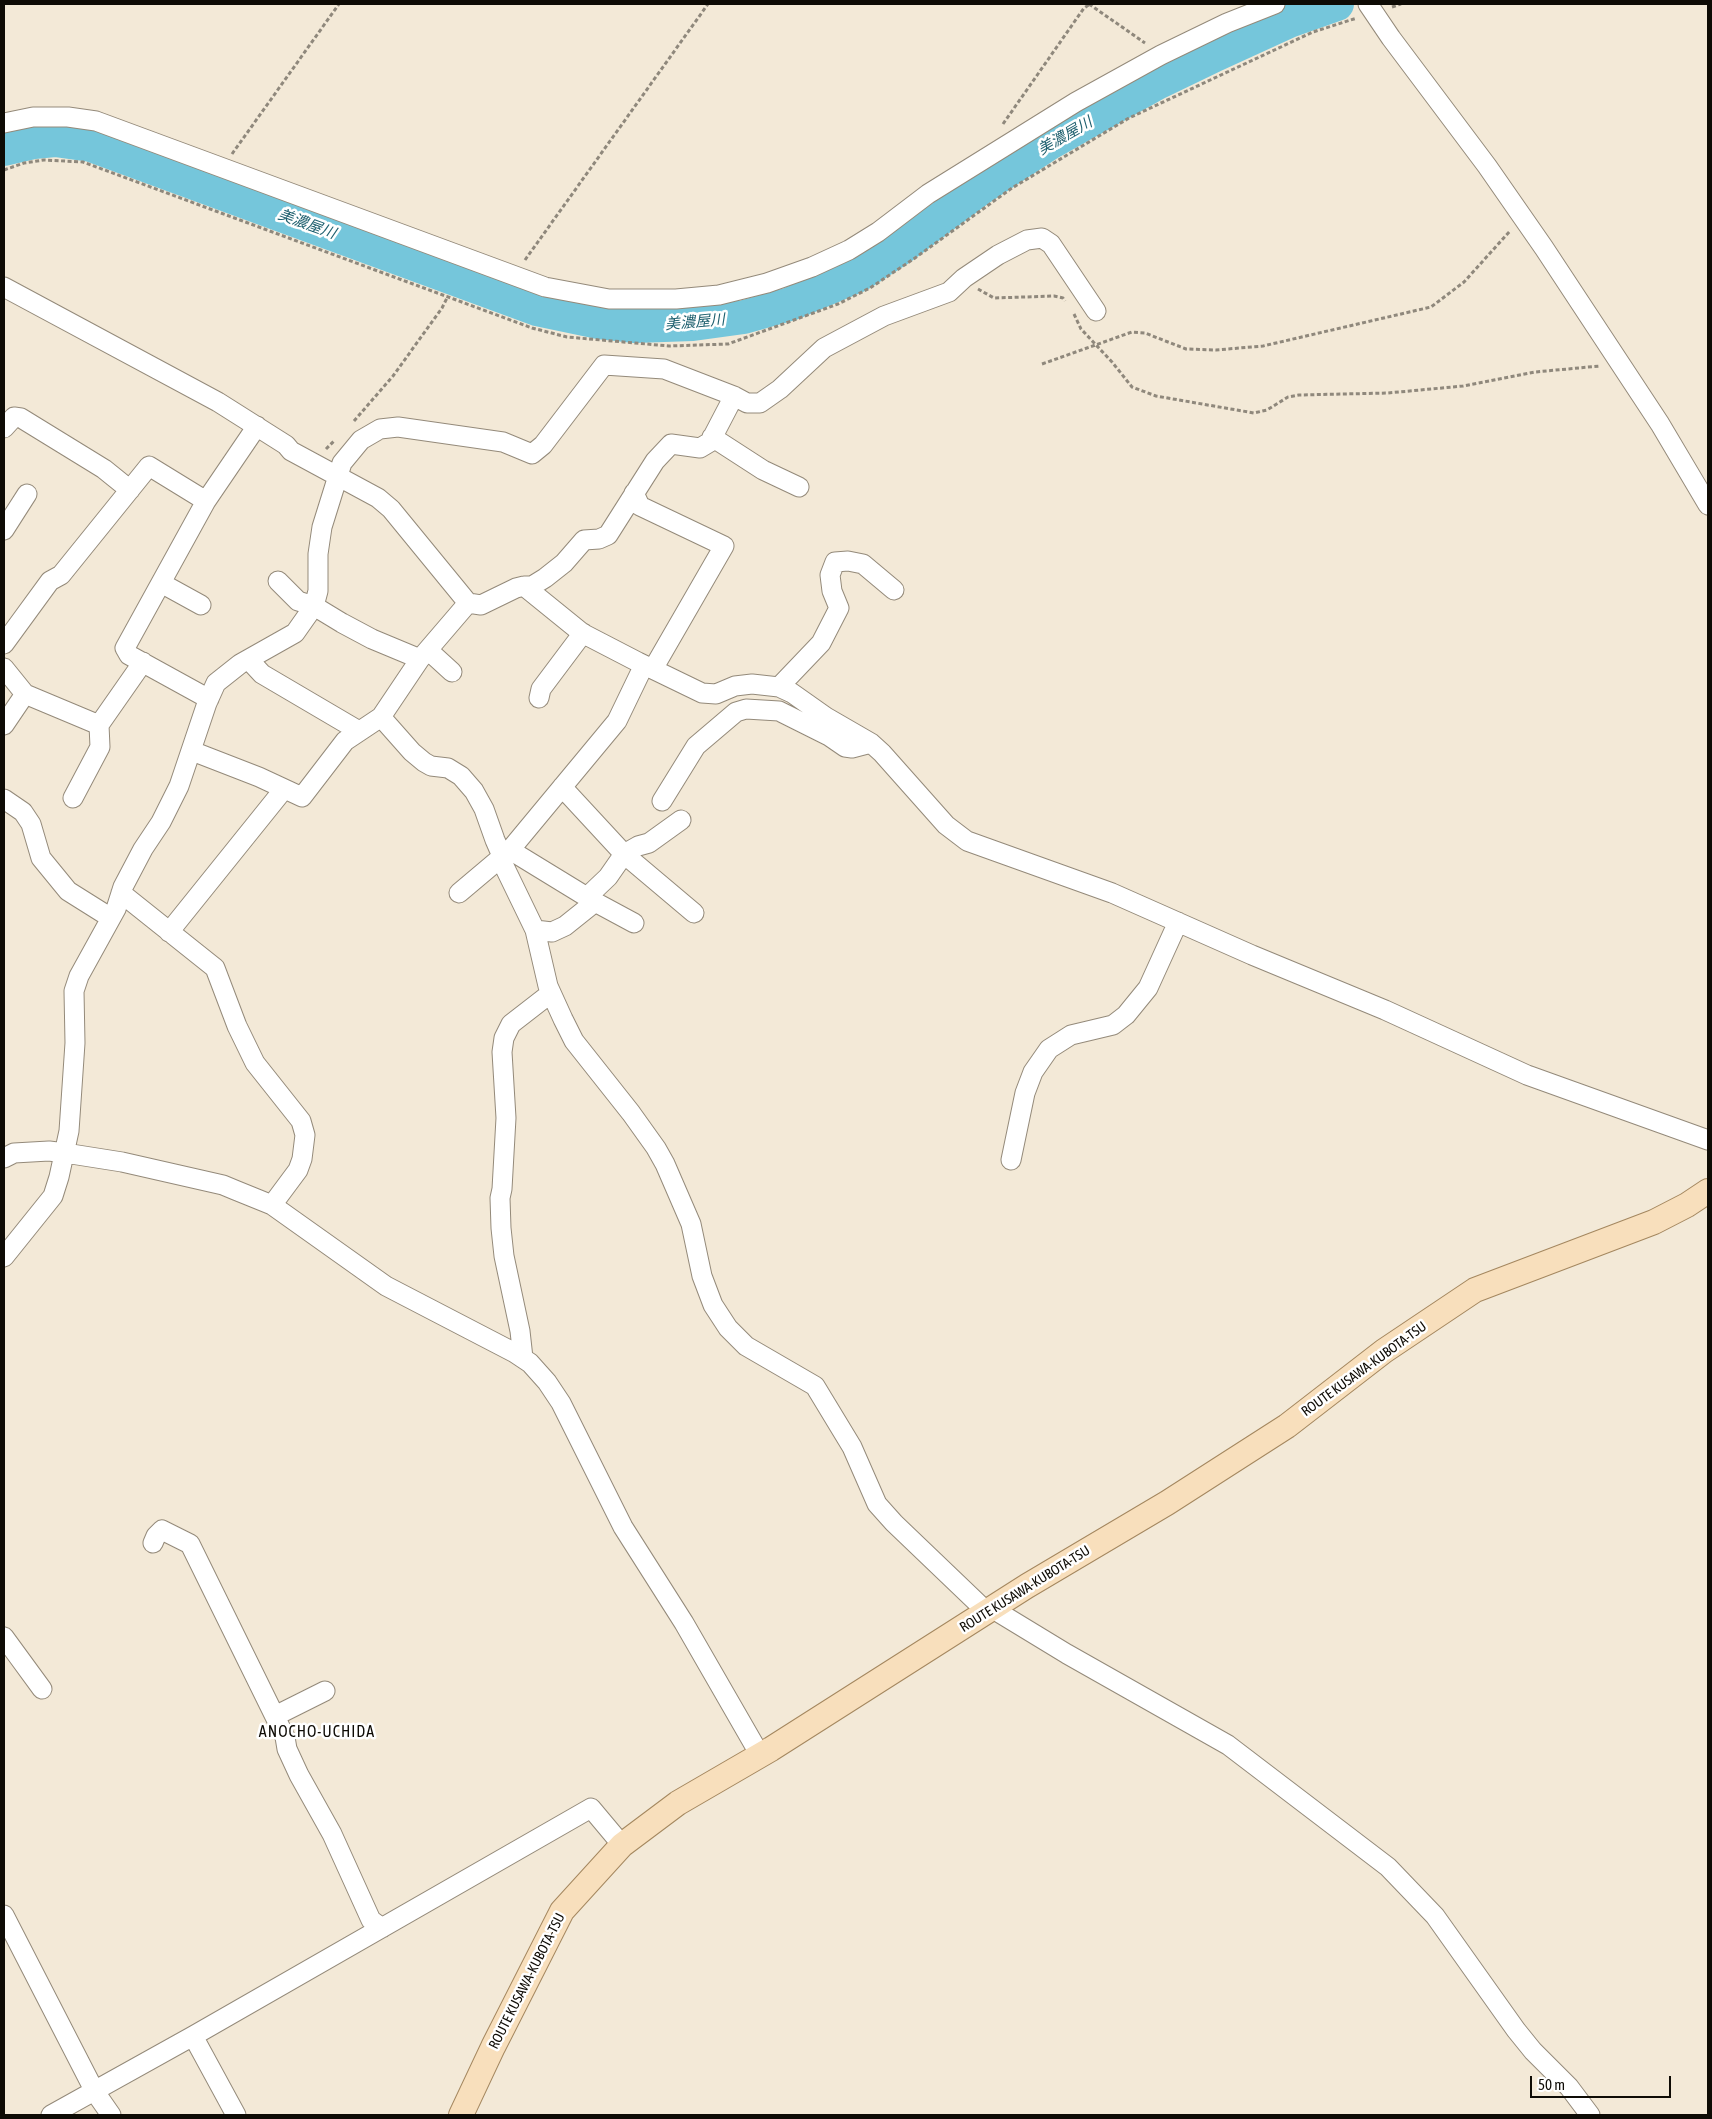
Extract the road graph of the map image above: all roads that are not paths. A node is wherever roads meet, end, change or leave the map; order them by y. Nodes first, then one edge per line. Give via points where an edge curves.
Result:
1 (1275, 4) edge
2 (1371, 8) edge
3 (4, 123) edge
4 (4, 287) edge
5 (1096, 311) dead end
6 (734, 396) junction
7 (257, 426) junction
8 (4, 428) edge
9 (712, 437) junction
10 (337, 475) junction
11 (799, 487) dead end
12 (130, 490) junction
13 (634, 493) junction
14 (27, 494) dead end
15 (206, 501) junction
16 (1708, 506) edge
17 (4, 530) edge
18 (278, 581) dead end
19 (161, 583) junction
20 (524, 586) junction
21 (894, 590) dead end
22 (468, 603) junction
23 (201, 605) dead end
24 (314, 606) junction
25 (583, 633) junction
26 (4, 644) edge
27 (424, 655) junction
28 (249, 660) junction
29 (143, 662) junction
30 (649, 667) junction
31 (4, 668) edge
32 (452, 672) dead end
33 (778, 687) junction
34 (25, 694) junction
35 (539, 698) dead end
36 (209, 699) junction
37 (381, 716) junction
38 (4, 725) edge
39 (100, 725) junction
40 (359, 731) junction
41 (871, 743) junction
42 (192, 751) junction
43 (284, 788) junction
44 (562, 788) junction
45 (73, 798) dead end
46 (4, 799) edge
47 (662, 801) dead end
48 (681, 820) dead end
49 (506, 853) junction
50 (624, 854) junction
51 (121, 893) junction
52 (459, 893) dead end
53 (591, 900) junction
54 (694, 913) dead end
55 (111, 918) junction
56 (1178, 922) junction
57 (634, 923) dead end
58 (535, 930) junction
59 (170, 932) junction
60 (551, 993) junction
61 (1708, 1140) edge
62 (65, 1153) junction
63 (4, 1158) edge
64 (1012, 1160) dead end
65 (1708, 1191) edge
66 (272, 1205) junction
67 (4, 1257) edge
68 (523, 1358) junction
69 (153, 1543) dead end
70 (991, 1611) junction
71 (4, 1637) edge
72 (42, 1689) dead end
73 (324, 1691) dead end
74 (275, 1716) junction
75 (760, 1755) junction
76 (622, 1845) junction
77 (4, 1915) edge
78 (382, 1928) junction
79 (11, 1947) edge
80 (193, 2036) junction
81 (95, 2092) junction
82 (51, 2115) edge
83 (110, 2115) edge
84 (236, 2115) edge
85 (461, 2115) edge
86 (1590, 2115) edge

1 - 3 street via 1162,55 1076,102 928,194 849,250 767,283 719,295 608,299 545,287 96,121 33,117
2 - 16 street via 1522,217 1660,424
4 - 7 street
5 - 6 street via 1051,244 1042,238 1027,240 998,255 949,292 884,316 824,348 760,404 747,403
6 - 9 street
6 - 10 street via 664,369 604,365 532,454 503,442 389,427 361,440
7 - 10 street via 286,444 291,451
7 - 15 street
8 - 12 street via 14,417 21,418 104,469
9 - 11 street via 763,470
9 - 13 street via 700,448 670,444
10 - 22 street via 391,509
10 - 24 street via 319,540 318,591
12 - 15 street via 149,466
12 - 26 street via 61,575 50,581
13 - 20 street via 608,535 584,540 564,563 545,578 532,586
13 - 30 street via 640,506 724,546
14 - 17 street
15 - 19 street
18 - 24 street via 298,601
19 - 23 street
19 - 29 street via 125,648 129,655
20 - 22 street via 481,605
20 - 25 street
21 - 33 street via 863,564 835,562 830,575 832,592 839,608 820,643
22 - 27 street
24 - 27 street via 372,639
24 - 28 street via 295,634
25 - 30 street
25 - 35 street via 541,689
27 - 32 street
27 - 37 street
28 - 36 street via 216,684
28 - 40 street via 262,674
29 - 36 street
29 - 39 street
30 - 33 street via 702,693 716,694 735,686 752,684
30 - 44 street via 617,721
31 - 34 street
33 - 41 street
34 - 38 street
34 - 39 street
36 - 42 street
37 - 40 street
37 - 49 street via 424,762 448,768 461,776 474,791 495,840
39 - 45 street via 100,747
40 - 43 street via 345,741 302,797
41 - 47 street via 845,747 779,710 746,708 736,712 696,746
41 - 56 street via 946,825 968,840 1112,893
42 - 43 street
42 - 51 street via 176,793
43 - 59 street
44 - 49 street
44 - 50 street
46 - 55 street via 23,812 31,824 41,858 68,891
48 - 50 street via 650,843
49 - 52 street
49 - 53 street
49 - 58 street via 504,866
50 - 53 street
50 - 54 street
51 - 55 street
51 - 59 street
53 - 57 street
53 - 58 street via 565,926 552,932
55 - 62 street via 74,991 75,1043
56 - 61 street via 1386,1010 1527,1075
56 - 64 street via 1148,988 1126,1015 1113,1025 1072,1035 1049,1049 1024,1092
58 - 60 street
59 - 66 street via 215,968 255,1063 301,1121 305,1136 302,1160
60 - 68 street via 511,1024 502,1052 506,1118 501,1228
60 - 70 street via 574,1040 631,1113 665,1164 691,1224 702,1276 713,1305 728,1328 746,1346 815,1386 852,1447 877,1504
62 - 63 street via 14,1153
62 - 66 street via 223,1185
62 - 67 street via 54,1196
65 - 70 main road, ROUTE KUSAWA-KUBOTA-TSU via 1654,1222 1475,1290 1384,1351 1287,1426
66 - 68 street via 386,1286
68 - 75 street via 547,1382 561,1403 633,1544 684,1623
69 - 74 street via 162,1530 190,1544
70 - 75 main road, ROUTE KUSAWA-KUBOTA-TSU
70 - 86 street via 1228,1746 1388,1867 1435,1916 1516,2030 1569,2087
71 - 72 street
73 - 74 street
74 - 78 street via 299,1776 332,1834 371,1920
75 - 76 main road, ROUTE KUSAWA-KUBOTA-TSU via 678,1803
76 - 78 street via 591,1808
76 - 85 main road, ROUTE KUSAWA-KUBOTA-TSU via 562,1911
77 - 79 street
78 - 80 street
79 - 81 street
80 - 81 street
80 - 84 street
81 - 82 street
81 - 83 street

